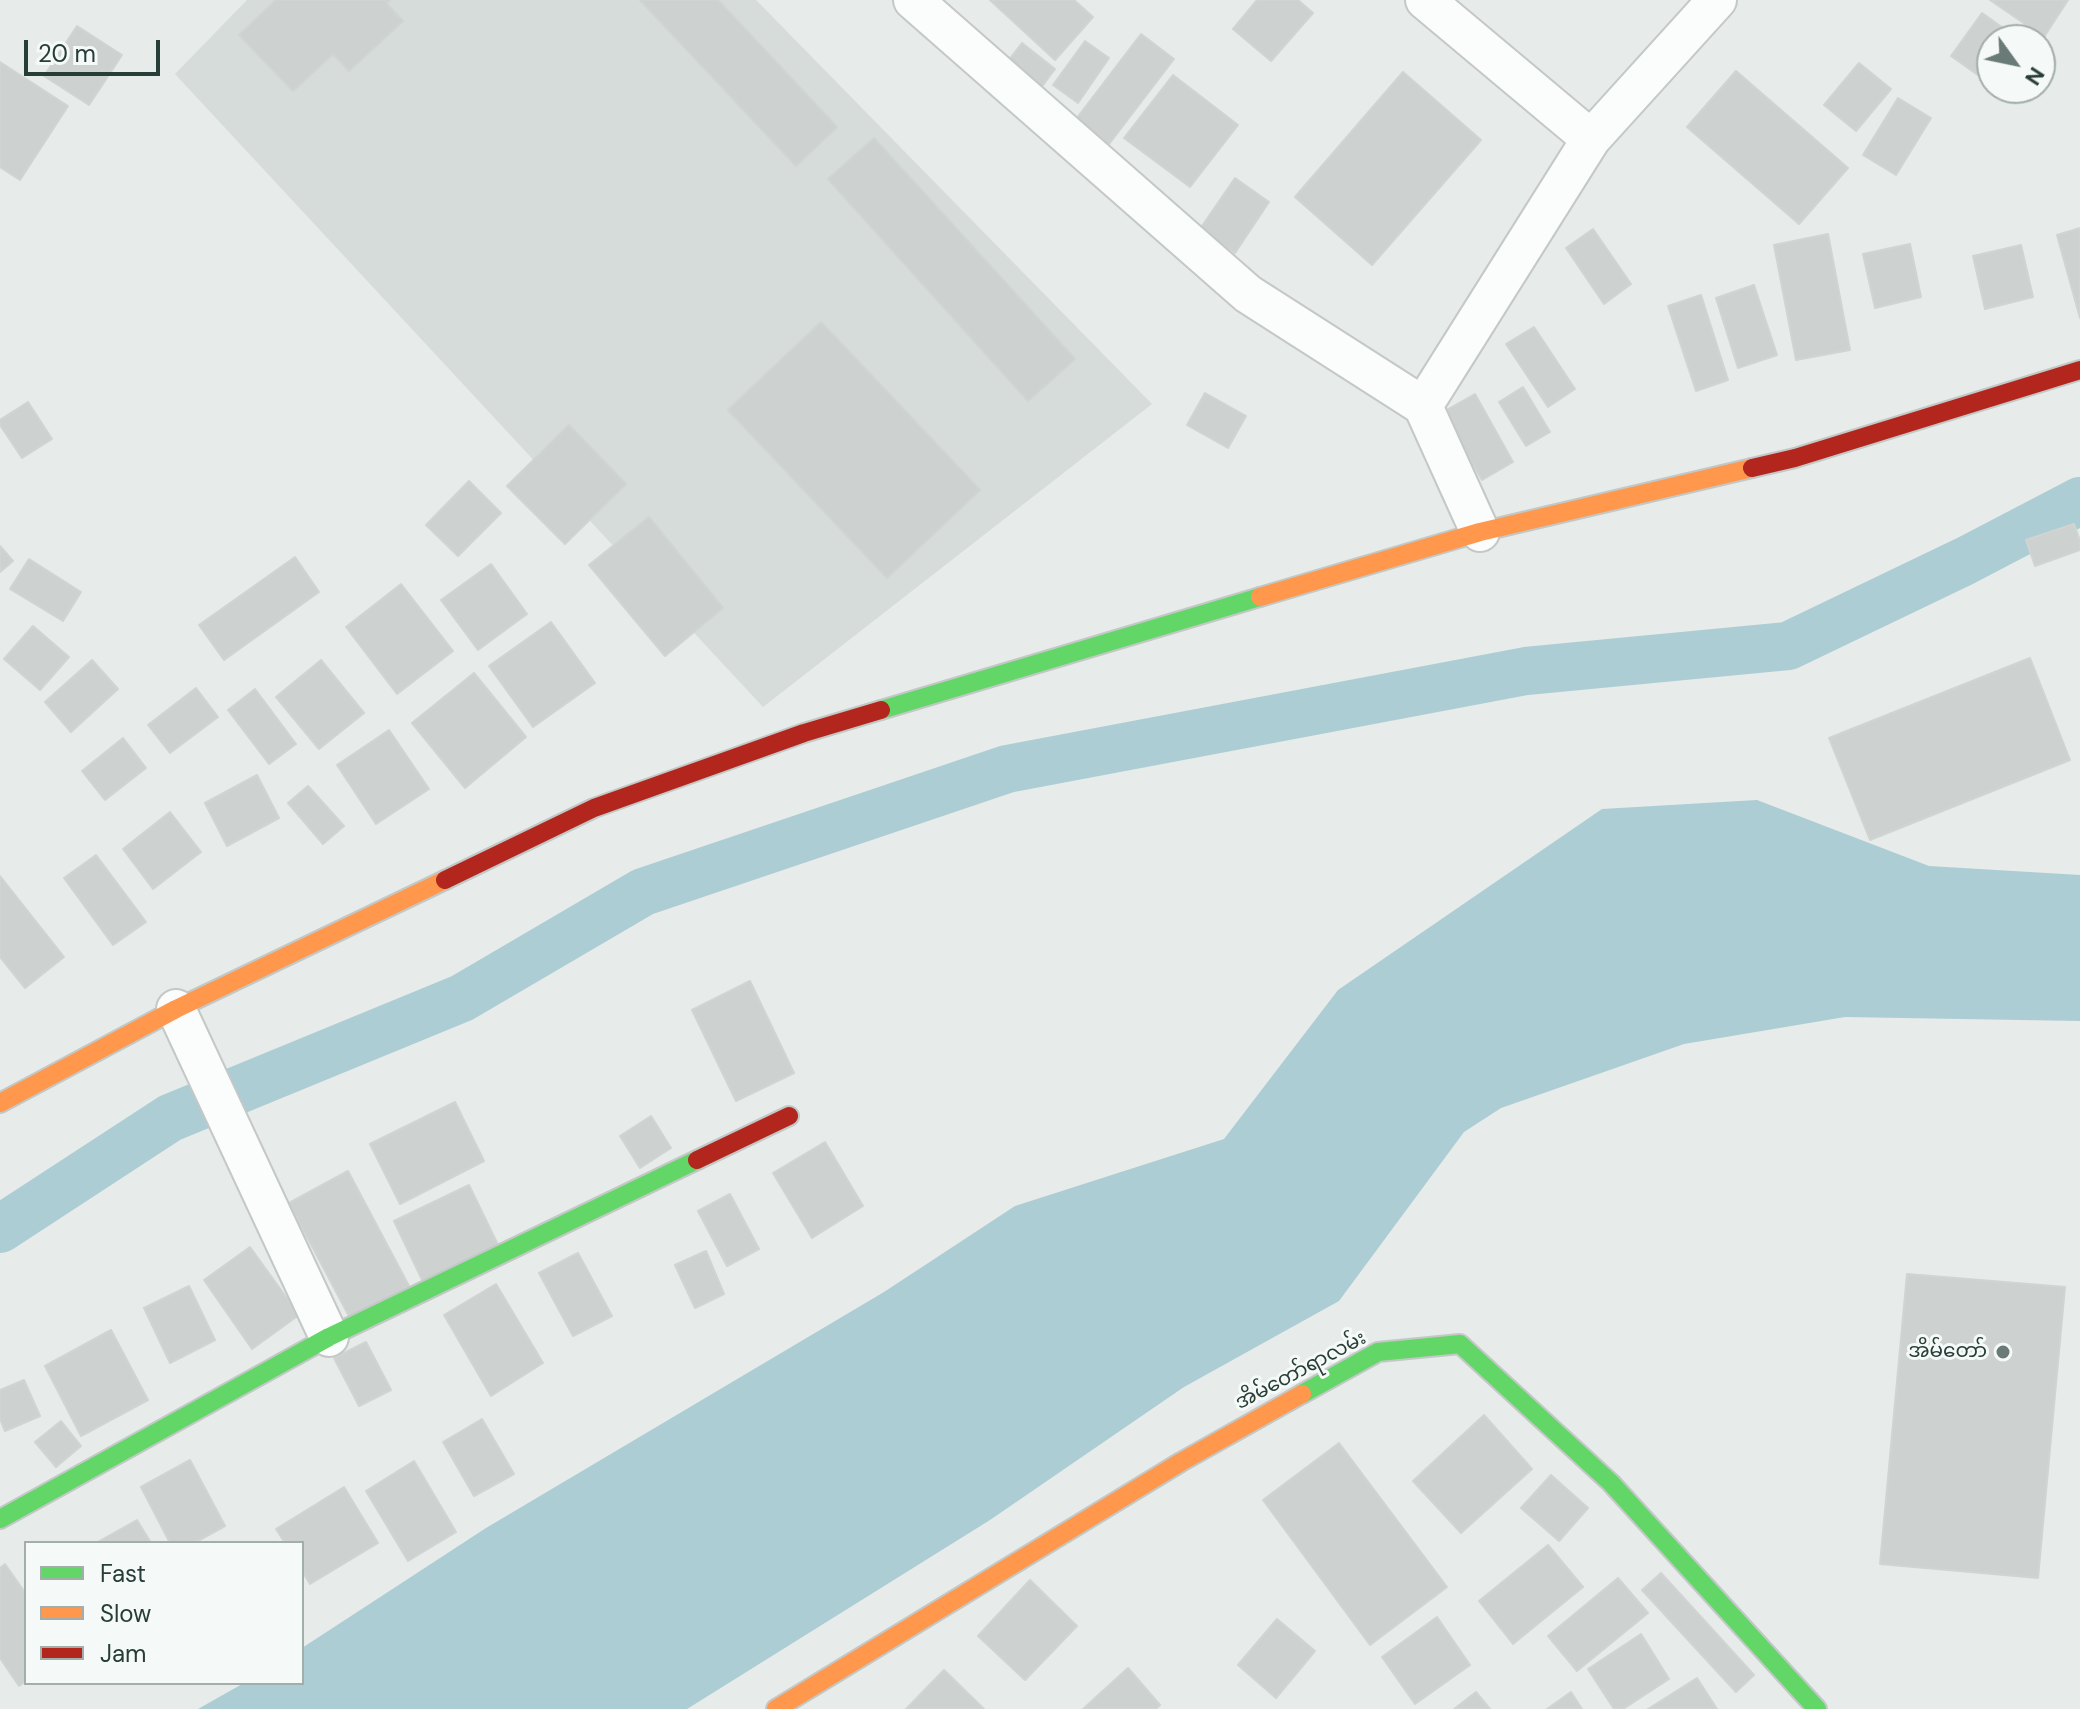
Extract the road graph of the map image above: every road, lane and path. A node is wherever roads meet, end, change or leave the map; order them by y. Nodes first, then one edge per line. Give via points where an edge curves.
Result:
1 (913, 0) edge
2 (1425, 0) edge
3 (1717, 0) edge
4 (1591, 139) junction
5 (2080, 370) edge
6 (1423, 406) junction
7 (1480, 532) junction
8 (176, 1009) junction
9 (0, 1103) edge
10 (789, 1116) dead end
11 (329, 1337) junction
12 (0, 1519) edge
13 (776, 1709) edge
14 (1817, 1709) edge

1 - 6 street via 1248,294
2 - 4 street
3 - 4 street
4 - 6 street
5 - 7 street via 1795,458
6 - 7 street
7 - 8 street via 804,733 594,808
8 - 9 street
8 - 11 street
10 - 11 street
11 - 12 street
13 - 14 street, အိမ်တော်ရာလမ်း via 1181,1462 1378,1352 1460,1344 1611,1483

